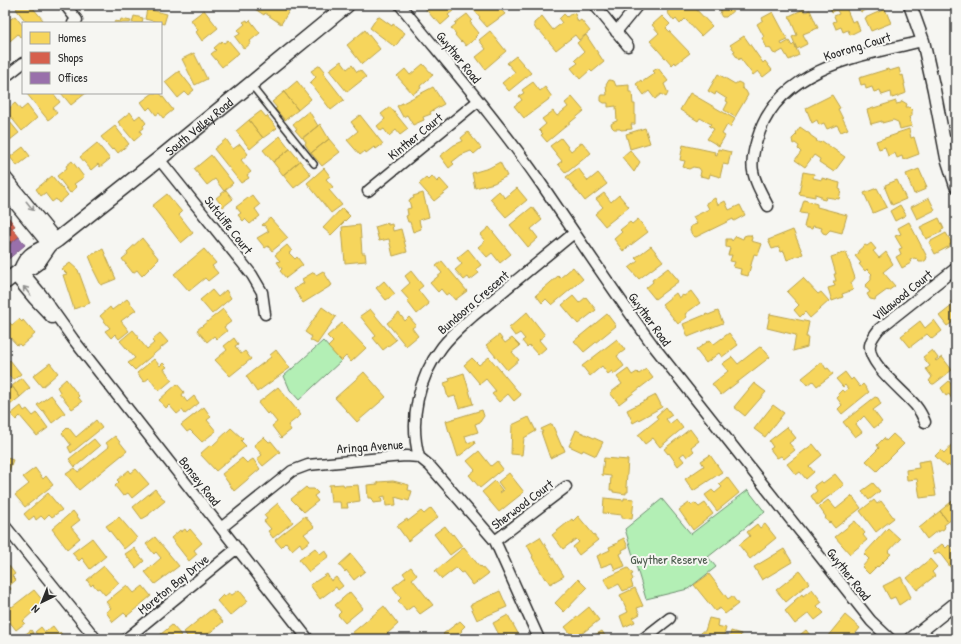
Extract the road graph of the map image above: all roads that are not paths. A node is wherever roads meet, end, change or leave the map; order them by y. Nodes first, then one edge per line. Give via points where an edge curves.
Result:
1 (65, 5) edge
2 (400, 5) edge
3 (638, 5) edge
4 (910, 5) edge
5 (345, 6) edge
6 (597, 8) dead end
7 (75, 22) edge
8 (616, 32) junction
9 (923, 41) junction
10 (628, 46) dead end
11 (22, 64) edge
12 (5, 77) edge
13 (250, 84) junction
14 (478, 101) junction
15 (956, 138) edge
16 (943, 141) junction
17 (159, 159) junction
18 (314, 164) dead end
19 (5, 176) edge
20 (956, 186) edge
21 (368, 191) dead end
22 (5, 192) edge
23 (768, 206) dead end
24 (574, 233) junction
25 (53, 243) junction
26 (956, 268) edge
27 (14, 276) edge
28 (265, 314) dead end
29 (925, 422) dead end
30 (419, 457) junction
31 (566, 487) dead end
32 (5, 526) edge
33 (221, 528) junction
34 (495, 541) junction
35 (236, 549) junction
36 (956, 603) edge
37 (670, 618) dead end
38 (96, 639) edge
39 (126, 639) edge
40 (308, 639) edge
41 (539, 639) edge
42 (643, 639) edge
43 (890, 639) edge
44 (911, 639) edge

1 - 7 street
2 - 14 street, Gwyther Road
3 - 8 street
4 - 9 street
5 - 13 main road, South Valley Road
6 - 8 street
8 - 10 street
9 - 16 street
9 - 23 street, Koorong Court via 836,64 799,83 777,102 761,128 752,163 753,174
11 - 12 street
13 - 17 main road, South Valley Road
13 - 18 lane
14 - 21 street, Kinther Court
14 - 24 street, Gwyther Road via 509,140
15 - 16 lane
16 - 20 street
17 - 25 main road, South Valley Road
17 - 28 street, Sutcliffe Court via 252,275 262,292
19 -> 25 street
22 - 25 street
24 - 30 street, Bundoora Crescent via 473,316 442,346 430,366 418,398 415,443
24 - 43 street, Gwyther Road via 652,344 870,621
25 - 27 main road, South Valley Road via 38,262
26 - 29 street, Villawood Court via 884,324 870,346 871,357 880,370 916,406
27 - 33 street, Bonsey Road via 73,339
30 - 33 street, Aringa Avenue via 308,465 292,471
30 - 34 street, Aringa Avenue via 430,466
31 - 34 street, Sherwood Court
32 - 38 street
33 - 35 street, Bonsey Road
34 - 41 street, Aringa Avenue
35 - 39 street, Moreton Bay Drive
35 - 40 street, Bonsey Road
36 - 44 street
37 - 42 street

